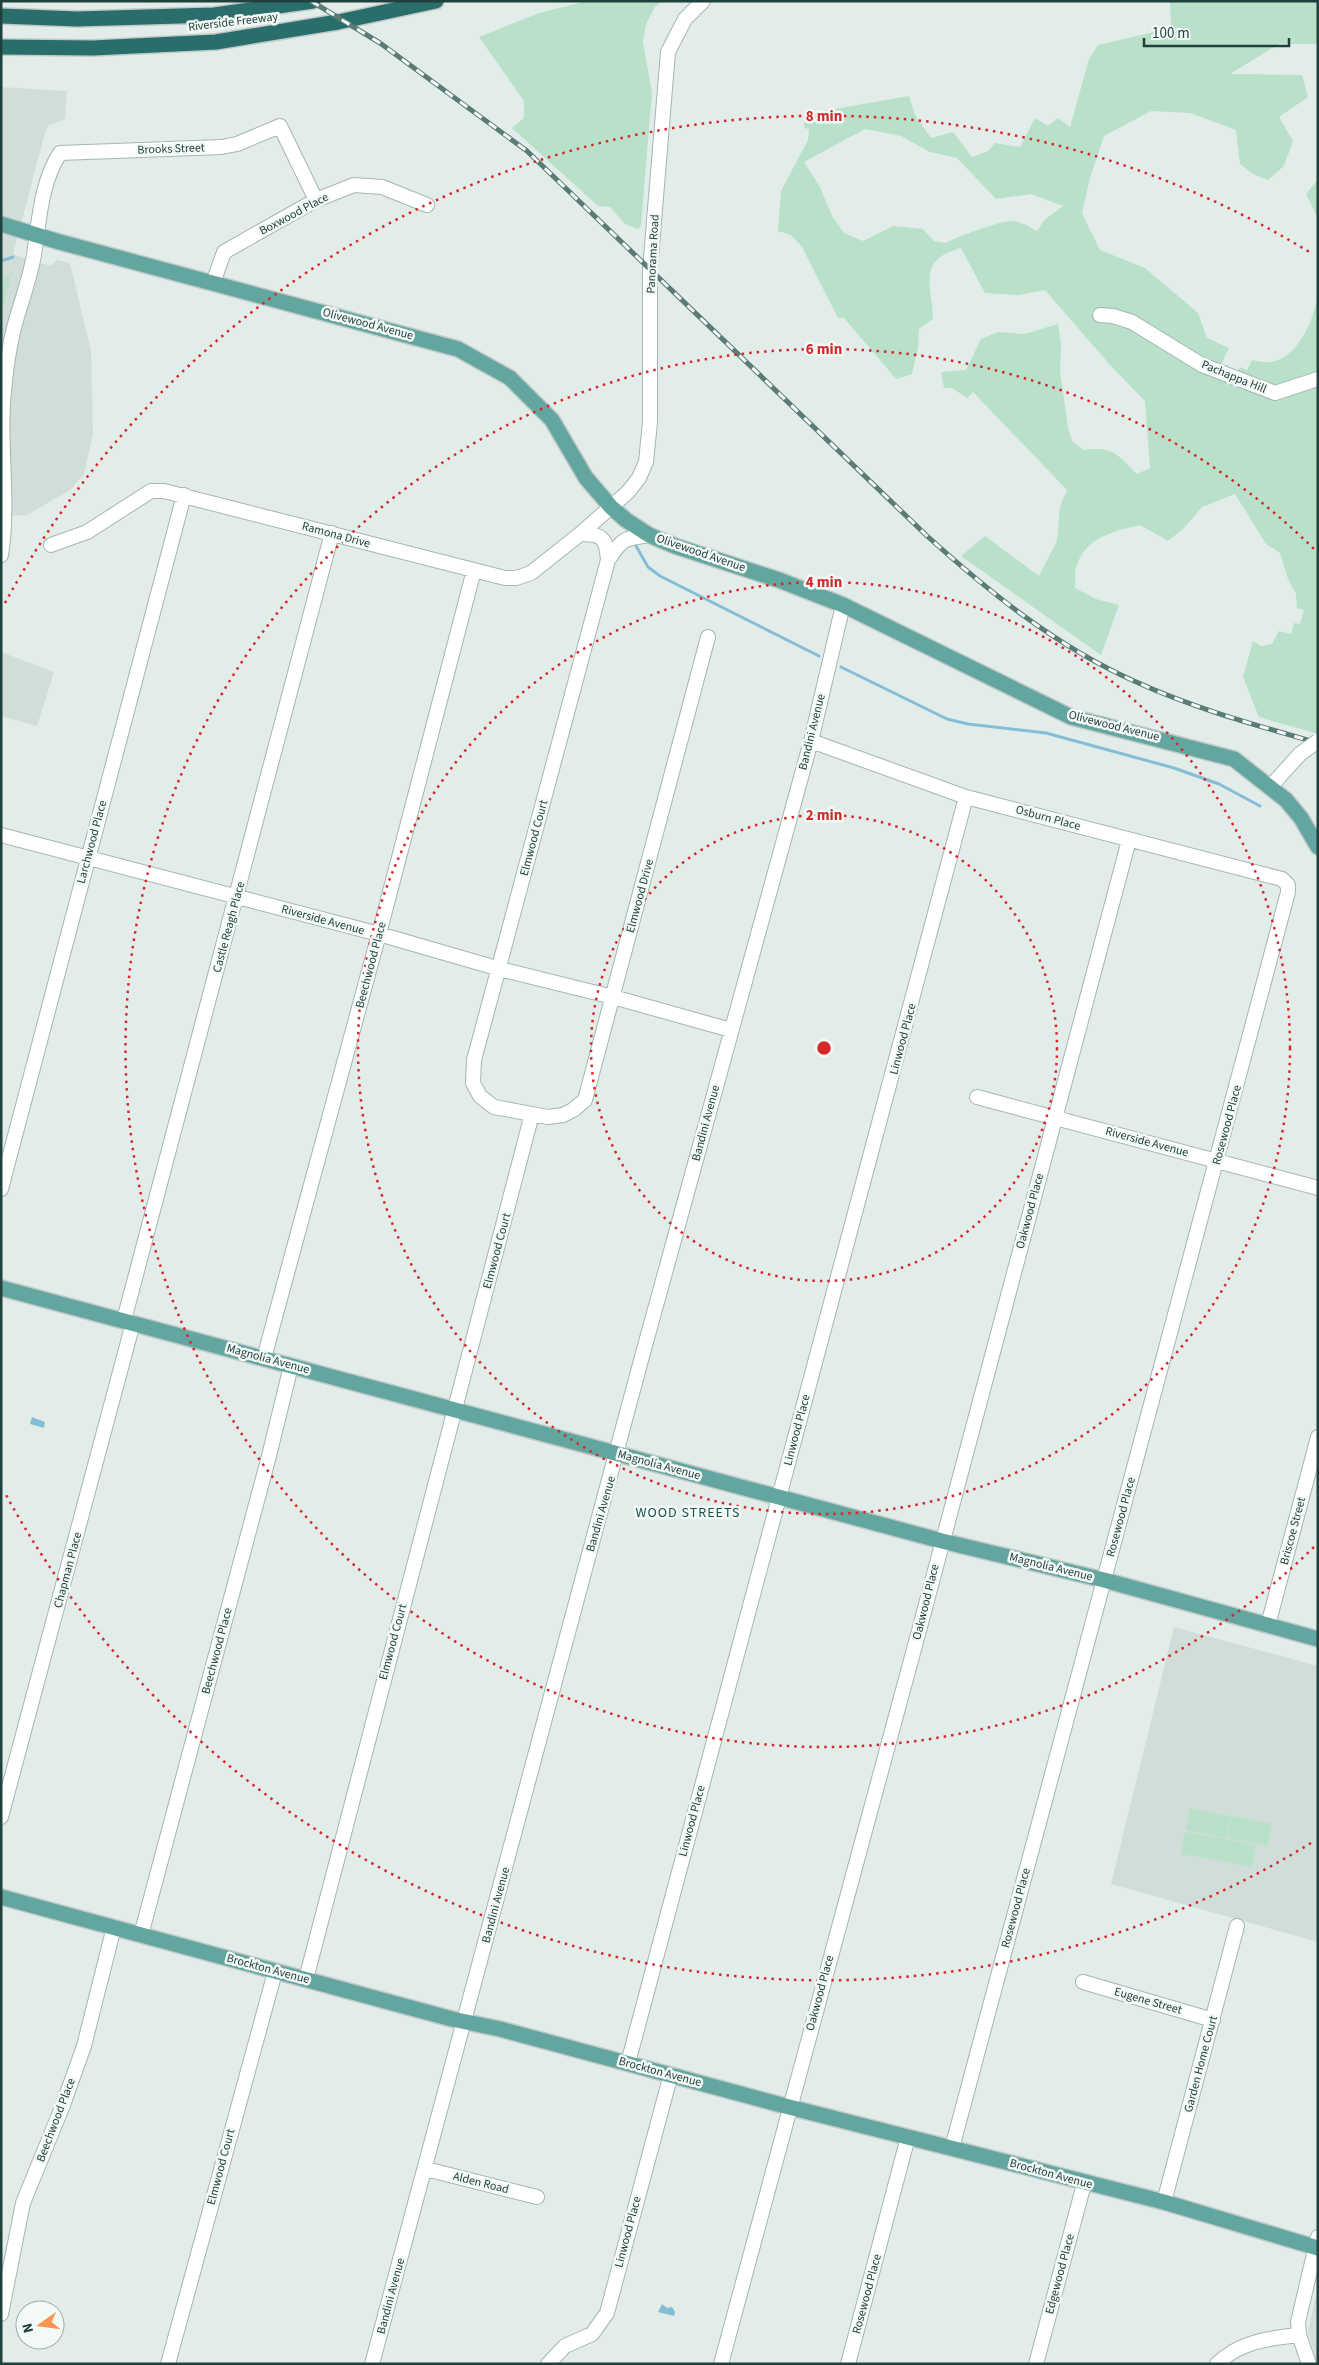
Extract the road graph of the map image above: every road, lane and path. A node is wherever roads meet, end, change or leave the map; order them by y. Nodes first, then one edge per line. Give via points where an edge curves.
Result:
1 (313, 1) edge
2 (436, 1) edge
3 (703, 1) edge
4 (1, 16) edge
5 (1, 47) edge
6 (316, 200) junction
7 (427, 205) dead end
8 (1, 224) edge
9 (36, 235) junction
10 (213, 283) junction
11 (1100, 315) dead end
12 (1318, 379) edge
13 (184, 496) junction
14 (611, 507) junction
15 (332, 534) junction
16 (580, 534) junction
17 (649, 535) junction
18 (51, 545) dead end
19 (1, 554) edge
20 (608, 560) junction
21 (474, 570) junction
22 (843, 605) junction
23 (708, 637) dead end
24 (1318, 740) edge
25 (811, 741) junction
26 (1271, 786) junction
27 (966, 797) junction
28 (1, 835) edge
29 (1129, 840) junction
30 (1318, 847) edge
31 (88, 858) junction
32 (1288, 885) joint
33 (237, 898) junction
34 (379, 934) junction
35 (500, 969) junction
36 (613, 997) junction
37 (730, 1030) junction
38 (977, 1097) dead end
39 (532, 1114) junction
40 (1055, 1118) junction
41 (1218, 1160) junction
42 (1318, 1188) edge
43 (1, 1189) edge
44 (1, 1288) edge
45 (128, 1321) junction
46 (264, 1358) junction
47 (291, 1366) junction
48 (456, 1410) junction
49 (1318, 1437) edge
50 (617, 1454) junction
51 (779, 1496) junction
52 (942, 1541) junction
53 (1104, 1580) junction
54 (1268, 1625) junction
55 (1318, 1639) edge
56 (1, 1817) edge
57 (1, 1897) edge
58 (1237, 1926) dead end
59 (114, 1927) junction
60 (141, 1935) junction
61 (275, 1972) junction
62 (306, 1979) junction
63 (1083, 1982) dead end
64 (463, 2020) junction
65 (1213, 2020) junction
66 (628, 2063) junction
67 (671, 2074) junction
68 (789, 2107) junction
69 (908, 2137) junction
70 (952, 2148) junction
71 (426, 2169) junction
72 (1084, 2184) junction
73 (537, 2197) dead end
74 (1164, 2202) junction
75 (1317, 2244) edge
76 (1, 2314) edge
77 (1299, 2335) junction
78 (168, 2364) edge
79 (372, 2364) edge
80 (548, 2364) edge
81 (721, 2364) edge
82 (848, 2364) edge
83 (1036, 2364) edge
84 (1216, 2364) edge
85 (1309, 2364) edge

1 - 4 highway, Riverside Freeway via 214,15 77,19
2 - 5 highway, Riverside Freeway via 338,22 216,42 93,48
3 - 14 street, Panorama Road via 685,19 668,52 650,270 650,422 646,462 639,478
6 - 7 street, Boxwood Place via 354,185 382,187
6 - 9 street, Brooks Street via 280,126 222,147 60,153 52,165
6 - 10 street, Boxwood Place via 224,252
8 - 9 main road, Olivewood Avenue
9 - 10 main road, Olivewood Avenue
9 - 19 street via 7,366 3,404 5,508
10 - 14 main road, Olivewood Avenue via 451,347 493,367 515,383 552,420 586,478
11 - 12 street, Pachappa Hill via 1132,322 1202,365 1275,393
13 - 15 street, Ramona Drive
13 - 18 street, Ramona Drive via 151,491 87,532
13 - 31 street, Larchwood Place
14 - 16 street, Ramona Drive
14 - 17 main road, Olivewood Avenue
15 - 21 street, Ramona Drive
15 - 33 street, Castle Reagh Place
16 - 20 street via 601,537
16 - 21 street, Ramona Drive via 524,576 505,578
17 - 20 street via 625,539
17 - 22 main road, Olivewood Avenue
20 - 35 street, Elmwood Court
21 - 34 street, Beechwood Place
22 - 25 street, Bandini Avenue
22 - 26 main road, Olivewood Avenue via 1071,717 1234,759
23 - 36 street, Elmwood Drive
24 - 26 street, bridge via 1300,754
25 - 27 street, Osburn Place
25 - 37 street, Bandini Avenue
26 - 30 main road, Olivewood Avenue via 1301,818
27 - 29 street, Osburn Place
27 - 51 street, Linwood Place
28 - 31 street, Riverside Avenue
29 - 32 street, Osburn Place via 1282,879
29 - 40 street, Oakwood Place
31 - 33 street, Riverside Avenue
31 - 43 street, Larchwood Place
32 - 41 street, Rosewood Place
33 - 34 street, Riverside Avenue
33 - 45 street, Castle Reagh Place
34 - 35 street, Riverside Avenue
34 - 46 street, Beechwood Place
35 - 36 street, Riverside Avenue
35 - 39 street, Elmwood Court via 474,1060 473,1083 480,1096 494,1107
36 - 37 street, Riverside Avenue
36 - 39 street, Elmwood Drive via 585,1100 563,1115
37 - 50 street, Bandini Avenue
38 - 40 street, Riverside Avenue
39 - 48 street, Elmwood Court
40 - 41 street, Riverside Avenue
40 - 52 street, Oakwood Place
41 - 42 street, Riverside Avenue
41 - 53 street, Rosewood Place
44 - 45 main road, Magnolia Avenue
45 - 46 main road, Magnolia Avenue
45 - 56 street, Chapman Place
46 - 47 main road, Magnolia Avenue
47 - 48 main road, Magnolia Avenue
47 - 60 street, Beechwood Place
48 - 50 main road, Magnolia Avenue
48 - 62 street, Elmwood Court
49 - 54 street, Briscoe Street
50 - 51 main road, Magnolia Avenue
50 - 64 street, Bandini Avenue
51 - 52 main road, Magnolia Avenue
51 - 66 street, Linwood Place
52 - 53 main road, Magnolia Avenue
52 - 68 street, Oakwood Place
53 - 54 main road, Magnolia Avenue
53 - 70 street, Rosewood Place
54 - 55 main road, Magnolia Avenue
57 - 59 main road, Brockton Avenue
58 - 65 street, Garden Home Court
59 - 60 main road, Brockton Avenue
59 - 76 street, Beechwood Place via 84,2046 23,2203
60 - 61 main road, Brockton Avenue
61 - 62 main road, Brockton Avenue
61 - 78 street, Elmwood Court
62 - 64 main road, Brockton Avenue
63 - 65 street, Eugene Street
64 - 66 main road, Brockton Avenue
64 - 71 street, Bandini Avenue
65 - 74 street, Garden Home Court
66 - 67 main road, Brockton Avenue
67 - 68 main road, Brockton Avenue
67 - 80 street, Linwood Place via 607,2313 592,2334 565,2346
68 - 69 main road, Brockton Avenue
68 - 81 street, Oakwood Place
69 - 70 main road, Brockton Avenue
69 - 82 street, Rosewood Place
70 - 72 main road, Brockton Avenue
71 - 73 street, Alden Road
71 - 79 street, Bandini Avenue
72 - 74 main road, Brockton Avenue
72 - 83 street, Edgewood Place
74 - 75 main road, Brockton Avenue
75 - 77 street via 1298,2322
77 - 84 street via 1240,2347
77 - 85 street

